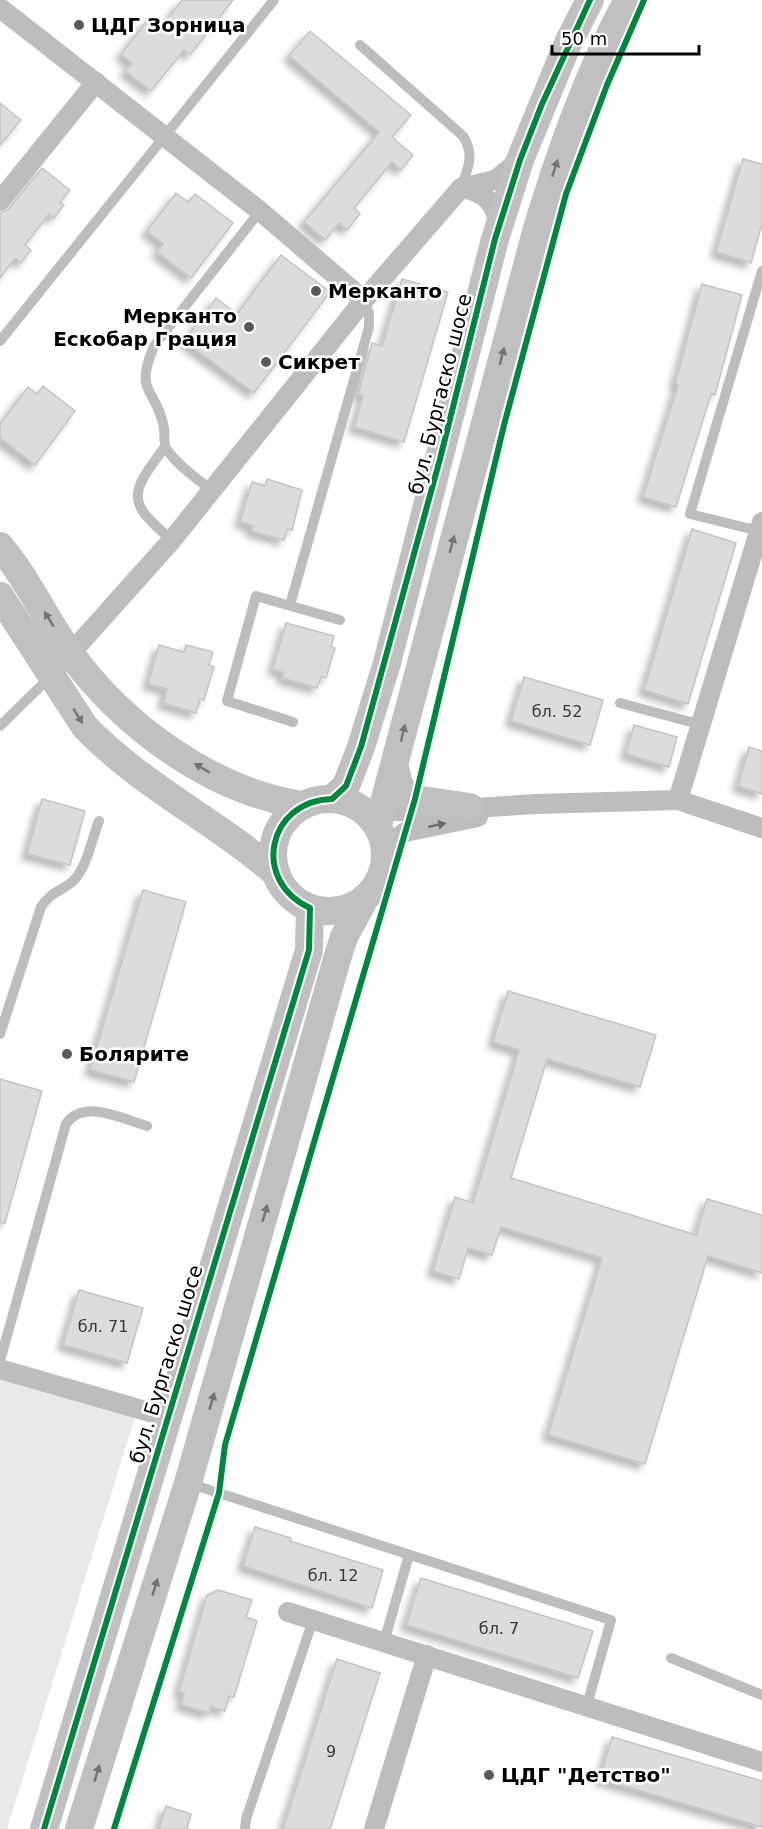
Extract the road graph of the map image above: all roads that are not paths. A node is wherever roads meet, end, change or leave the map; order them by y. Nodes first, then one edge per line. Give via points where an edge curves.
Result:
1 (274, 0) edge
2 (590, 0) edge
3 (628, 0) edge
4 (0, 8) edge
5 (360, 45) dead end
6 (96, 82) junction
7 (164, 136) junction
8 (520, 160) junction
9 (461, 188) junction
10 (0, 201) edge
11 (260, 211) junction
12 (495, 239) junction
13 (762, 271) edge
14 (364, 300) junction
15 (0, 341) edge
16 (165, 447) junction
17 (212, 491) junction
18 (761, 526) edge
19 (172, 540) junction
20 (0, 546) edge
21 (0, 596) edge
22 (290, 605) junction
23 (340, 620) dead end
24 (61, 664) junction
25 (620, 703) dead end
26 (293, 722) dead end
27 (702, 725) junction
28 (0, 726) edge
29 (395, 768) junction
30 (332, 799) junction
31 (678, 800) junction
32 (536, 804) junction
33 (302, 805) junction
34 (470, 807) junction
35 (99, 821) dead end
36 (377, 823) junction
37 (762, 828) edge
38 (277, 874) junction
39 (363, 903) junction
40 (310, 908) junction
41 (0, 1034) edge
42 (147, 1126) dead end
43 (0, 1361) edge
44 (0, 1369) edge
45 (167, 1417) junction
46 (188, 1483) junction
47 (409, 1555) junction
48 (288, 1612) dead end
49 (314, 1620) junction
50 (384, 1642) junction
51 (427, 1655) junction
52 (671, 1658) dead end
53 (762, 1695) edge
54 (586, 1705) junction
55 (762, 1762) edge
56 (44, 1829) edge
57 (79, 1829) edge
58 (245, 1829) edge
59 (374, 1829) edge

1 - 7 lane
2 - 8 main road, бул. Бургаско шосе
29 -> 3 main road via 556,164 605,42
4 - 6 street
5 - 9 lane via 463,136 471,160
6 - 7 street
6 - 10 street
7 - 11 street
7 - 15 lane
8 - 9 street via 495,180
8 - 12 main road, бул. Бургаско шосе
9 - 12 street via 489,201 498,219
9 - 14 street
11 - 14 street
11 - 16 lane via 154,345 145,367 146,389 164,427
12 - 30 main road, бул. Бургаско шосе via 387,663 362,747 346,786
13 - 18 lane via 690,514
14 - 17 street
14 - 22 lane via 369,327
16 - 17 lane
16 - 19 lane via 146,472 138,505 145,517
17 - 19 street
18 - 27 street
19 - 24 street
24 -> 20 main road via 12,561
21 - 24 main road
22 - 23 lane
22 - 26 lane via 256,596 227,701
24 - 28 lane
33 -> 24 main road via 234,785 171,749
24 -> 38 main road via 85,727 122,762
25 - 27 lane
27 - 31 street
29 - 34 main road via 400,788 415,799
29 - 36 main road
30 - 33 main road
30 - 36 main road via 348,802
31 - 32 street
31 - 37 street
32 - 34 street
36 -> 32 street via 405,832
33 - 38 main road via 287,818 276,837 273,858
34 - 36 street via 411,812
35 - 41 lane via 79,874 49,894 41,907
36 - 39 main road via 381,878
38 - 40 main road via 291,897
39 - 40 main road via 328,912
46 -> 39 main road via 337,959
40 - 45 main road, бул. Бургаско шосе via 309,950
42 - 43 lane via 89,1110 75,1114 66,1124
44 - 45 street
45 - 56 main road, бул. Бургаско шосе
46 - 47 lane
57 -> 46 main road
47 - 50 lane
47 - 54 lane via 611,1620
48 - 49 street
49 - 50 street
49 - 58 lane
50 - 51 street
51 - 54 street
51 - 59 street
52 - 53 lane
54 - 55 street

